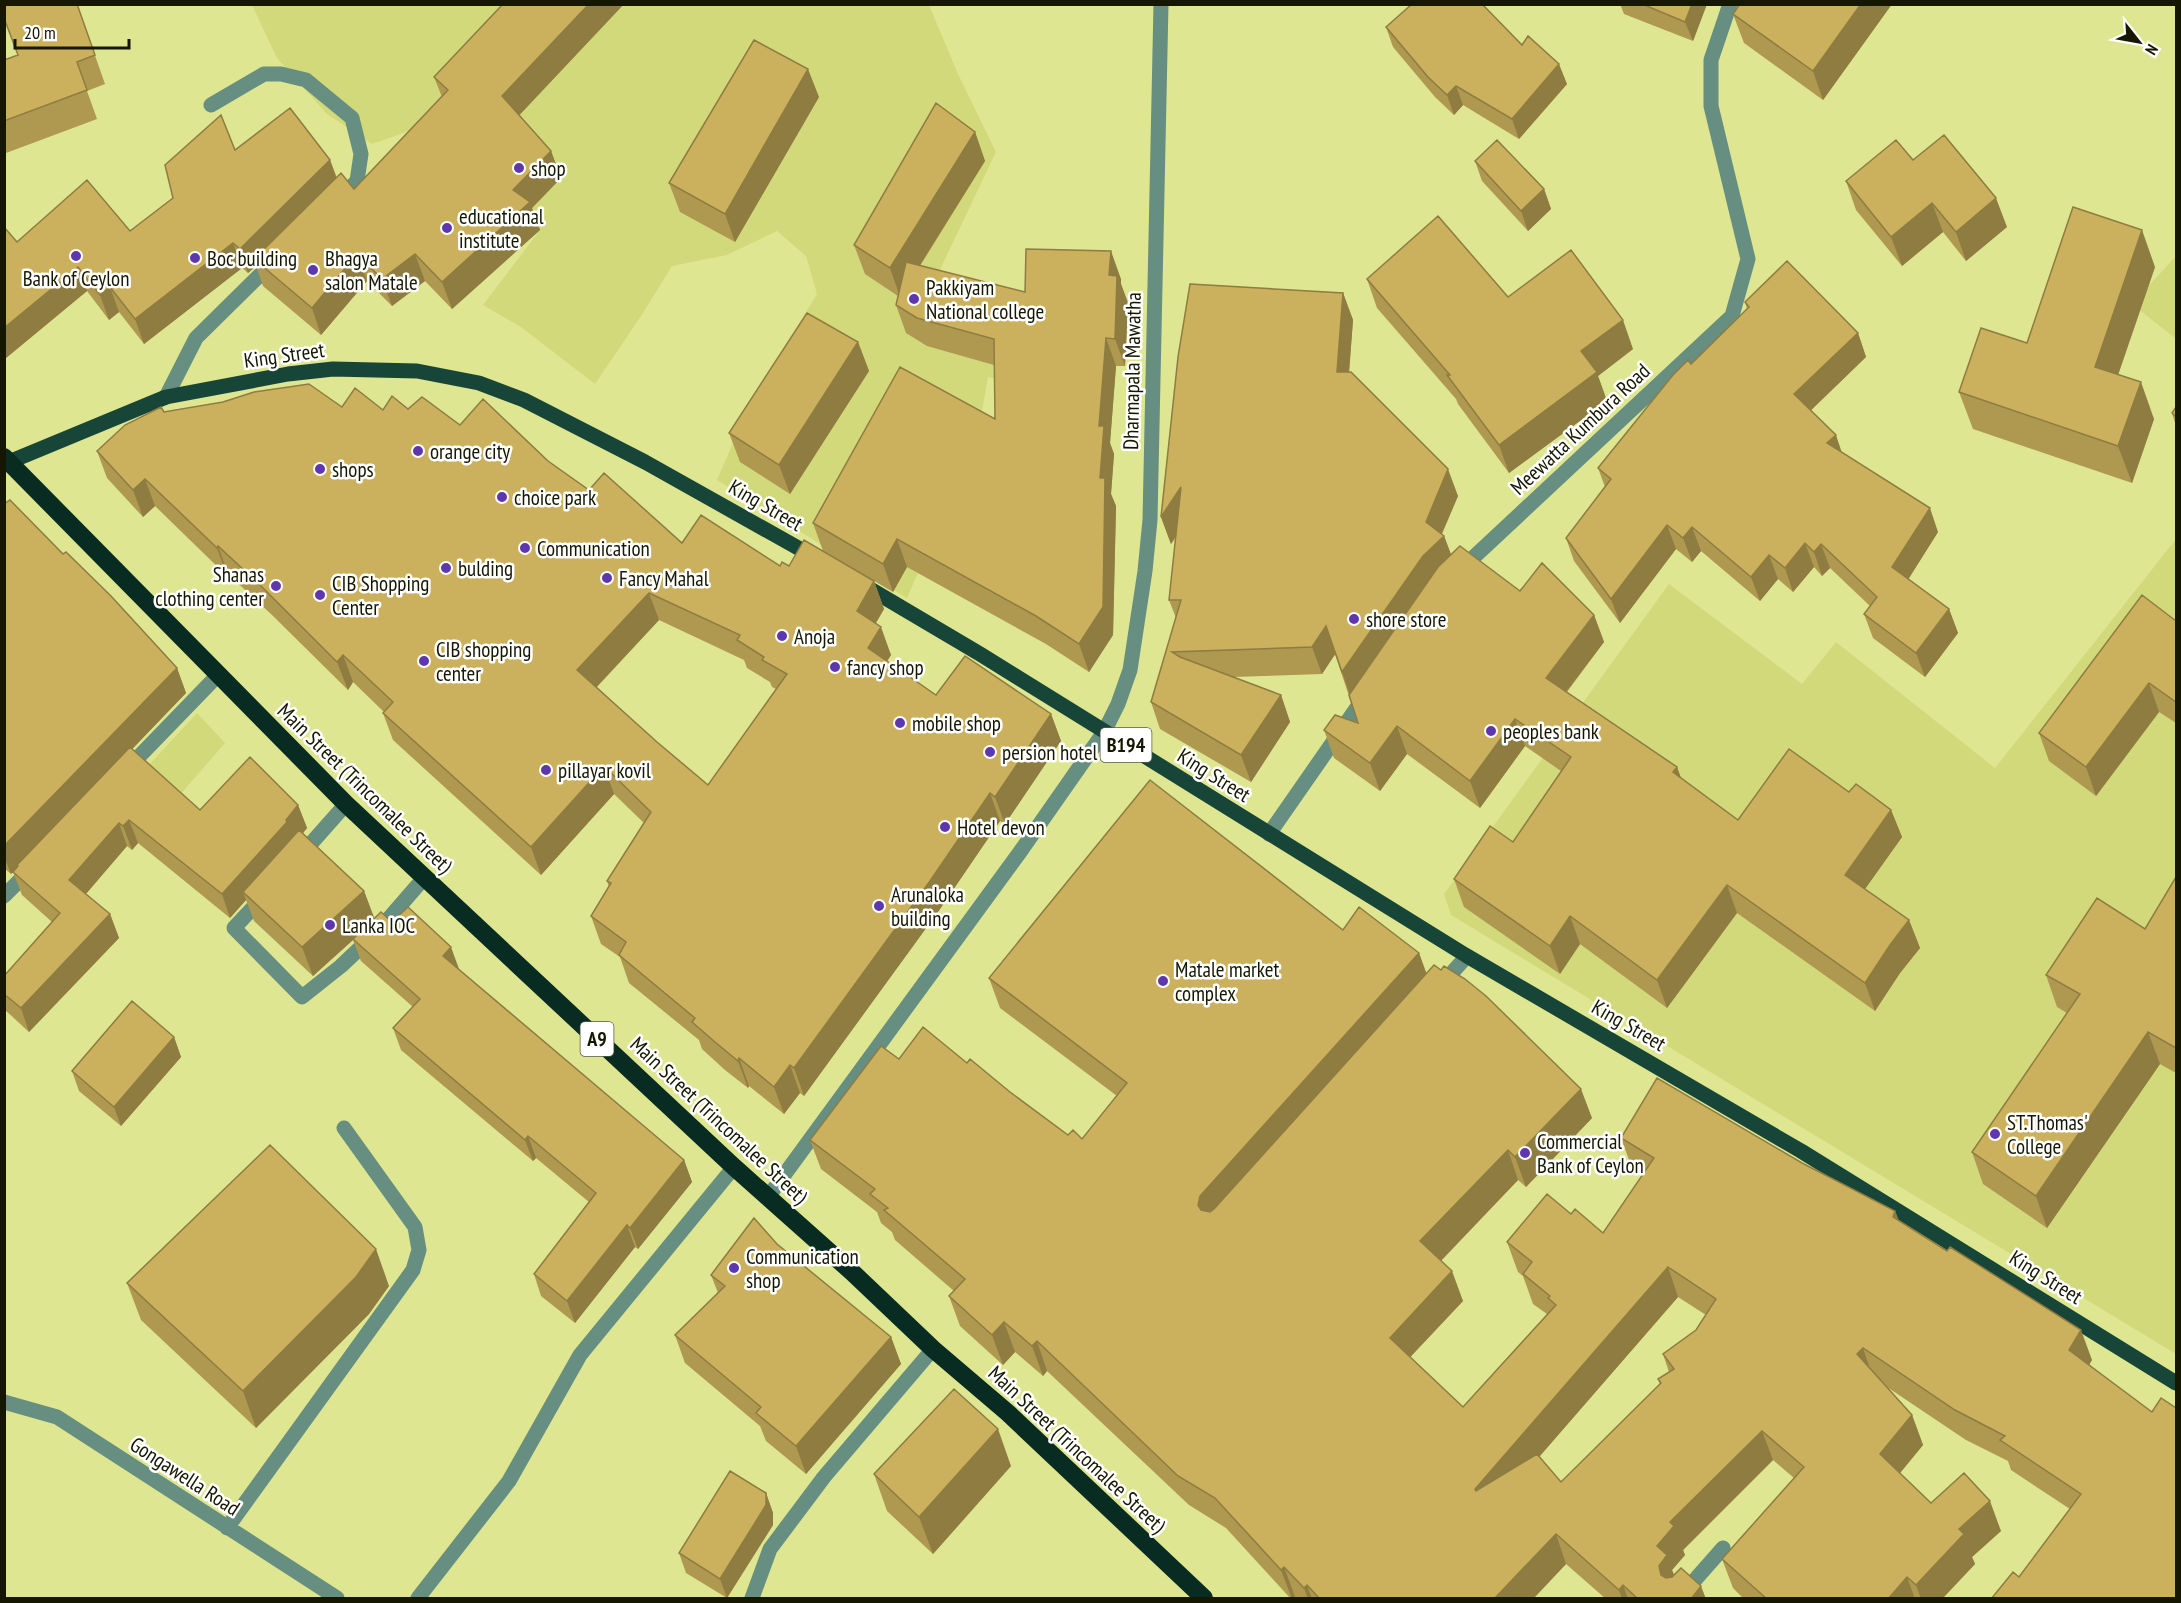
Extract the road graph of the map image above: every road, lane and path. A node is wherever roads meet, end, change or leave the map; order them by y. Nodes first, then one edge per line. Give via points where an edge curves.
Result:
1 (1161, 4) edge
2 (1730, 4) edge
3 (211, 105) dead end
4 (323, 214) edge
5 (280, 255) edge
6 (166, 397) junction
7 (7, 459) edge
8 (826, 564) edge
9 (847, 575) edge
10 (1449, 580) edge
11 (218, 675) junction
12 (1372, 686) edge
13 (1104, 732) junction
14 (111, 786) edge
15 (346, 804) junction
16 (1269, 834) junction
17 (46, 854) edge
18 (288, 870) edge
19 (424, 878) junction
20 (273, 886) edge
21 (4, 897) edge
22 (1467, 956) junction
23 (1430, 998) edge
24 (344, 1128) dead end
25 (734, 1167) junction
26 (768, 1197) junction
27 (933, 1349) junction
28 (2176, 1383) edge
29 (4, 1402) edge
30 (227, 1528) junction
31 (1723, 1548) dead end
32 (337, 1599) edge
33 (418, 1599) edge
34 (752, 1599) edge
35 (1204, 1599) edge
36 (1679, 1599) edge

1 - 13 street, Dharmapala Mawatha via 1150,520 1130,670
2 - 10 street, Meewatta Kumbura Road via 1712,60 1711,106 1748,259 1732,316
3 - 4 street via 264,74 281,74 306,80 352,118 361,154 357,181
5 - 6 street via 196,338
6 - 7 main road, King Street
6 - 8 main road, King Street via 333,369 417,371 479,383 596,435
7 - 11 highway, Main Street (Trincomalee Street) / A9
9 - 13 main road, King Street / B194
11 - 14 street
11 - 15 highway, Main Street (Trincomalee Street) / A9
12 - 16 street
13 - 16 main road, King Street / B194
13 - 26 street, Dharmapala Mawatha
15 - 18 street
15 - 19 highway, Main Street (Trincomalee Street) / A9
16 - 22 main road, King Street / B194
17 - 21 street
19 - 20 street via 378,931 302,997 234,928
19 - 25 highway, Main Street (Trincomalee Street) / A9
22 - 23 street
22 - 28 main road, King Street / B194 via 1801,1151
24 - 30 street via 415,1227 419,1250 413,1270
25 - 26 highway, Main Street (Trincomalee Street) / A9
25 - 33 street via 580,1355 509,1481
26 - 27 highway, Main Street (Trincomalee Street) / A9
27 - 34 street via 824,1477 770,1549
27 - 35 highway, Main Street (Trincomalee Street) / A9 via 1008,1413
29 - 30 street, Gongawella Road via 57,1417
30 - 32 street, Gongawella Road
31 - 36 street

